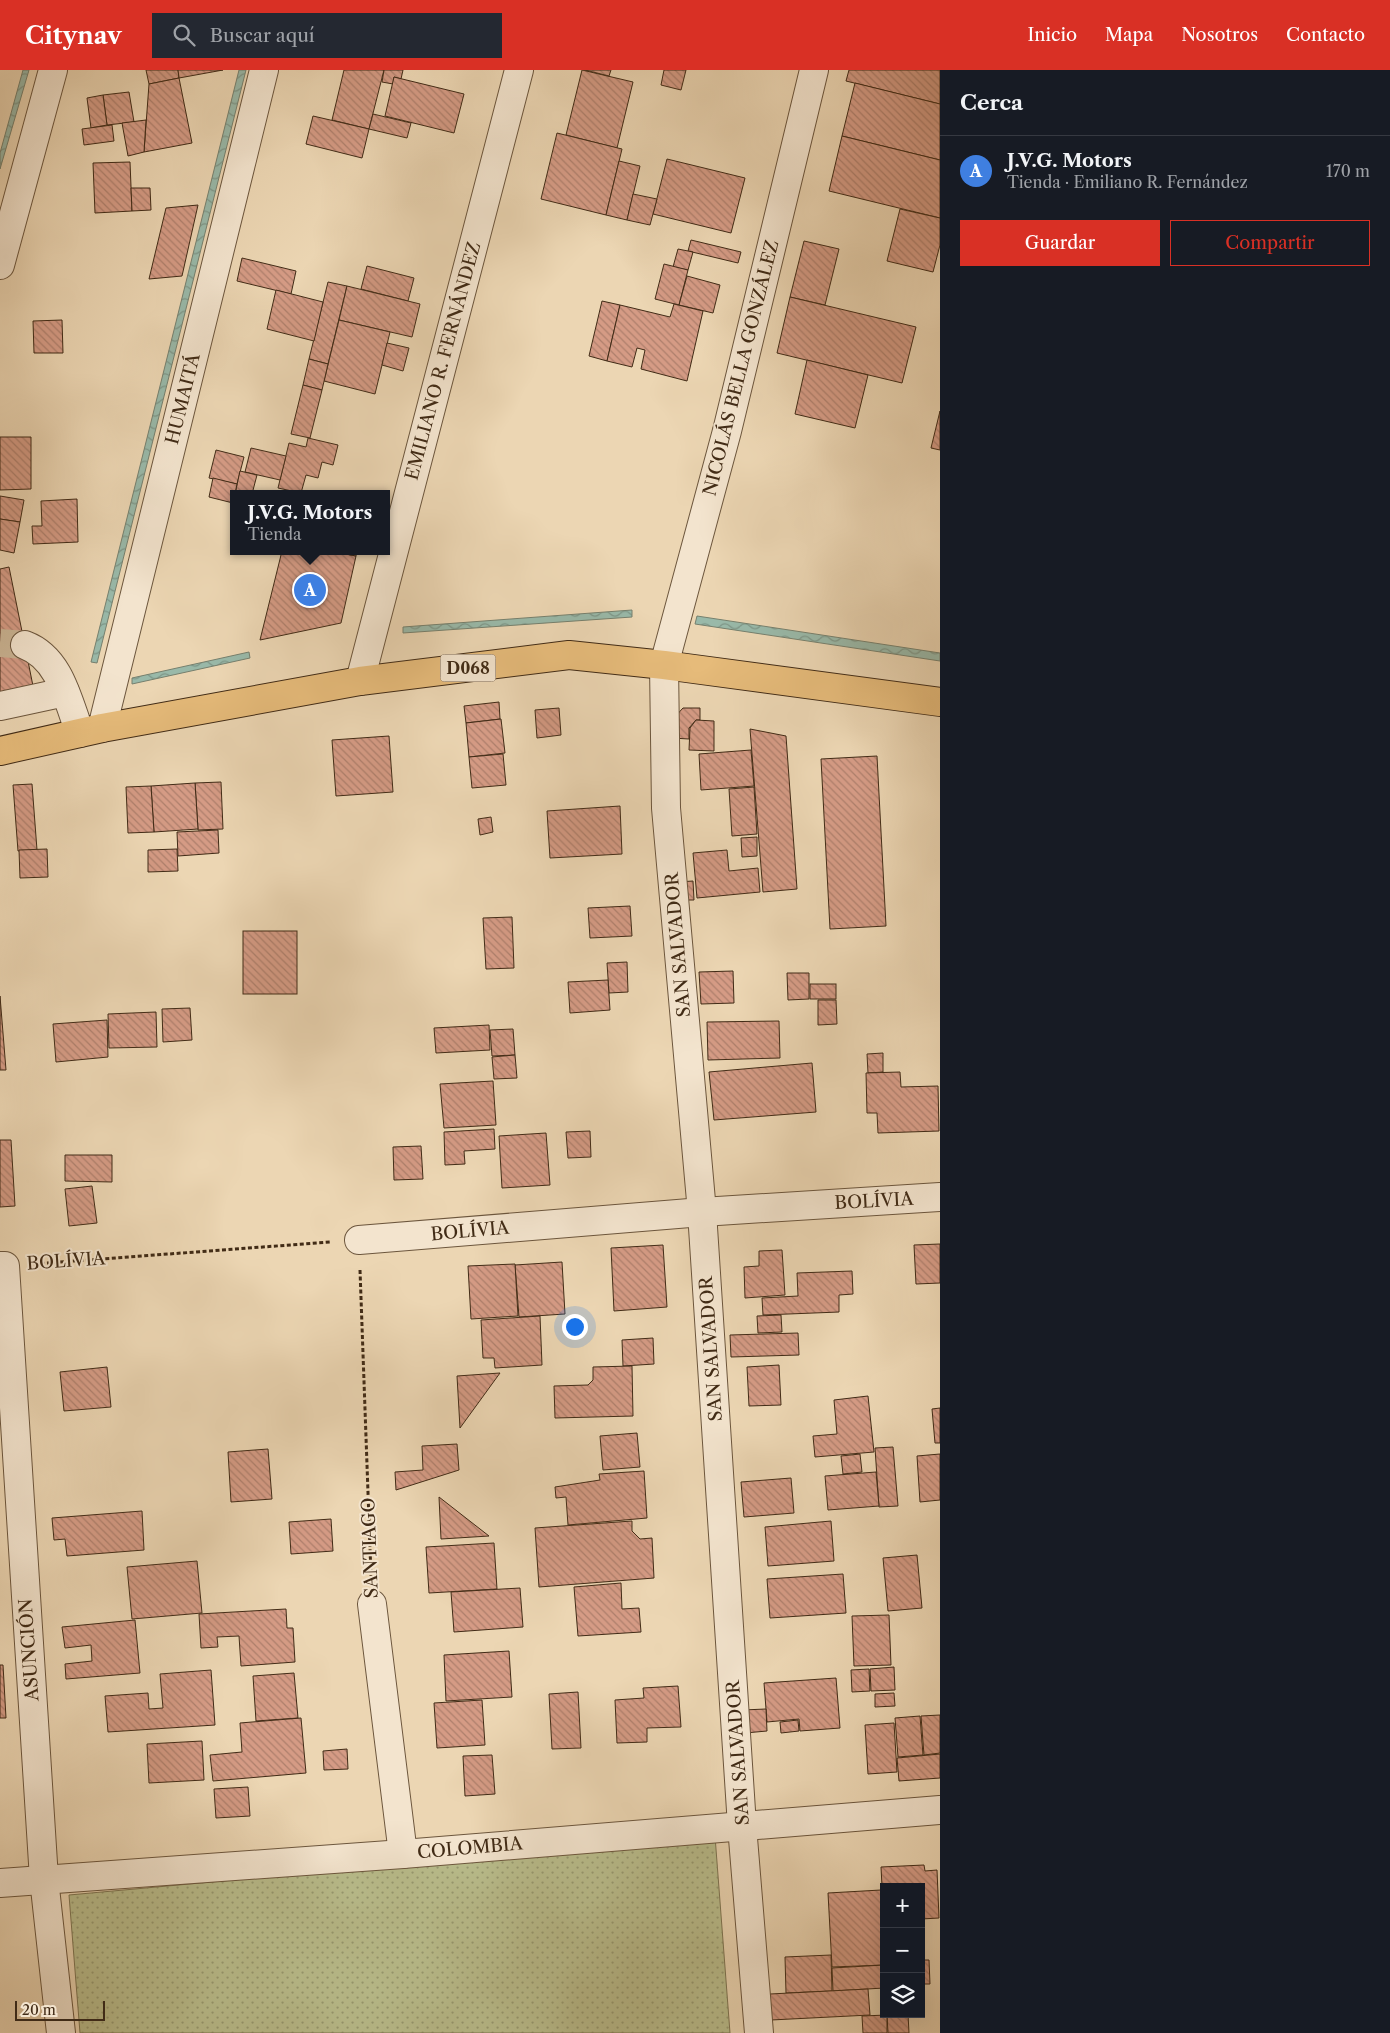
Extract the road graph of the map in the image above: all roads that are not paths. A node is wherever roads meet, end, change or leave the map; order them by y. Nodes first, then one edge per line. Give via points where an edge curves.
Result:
1 (54, 70) edge
2 (264, 70) edge
3 (519, 70) edge
4 (814, 70) edge
5 (0, 265) edge
6 (25, 645) tunnel mouth
7 (664, 665) junction
8 (360, 681) junction
9 (65, 692) junction
10 (940, 702) edge
11 (0, 706) edge
12 (91, 731) junction
13 (0, 751) edge
14 (940, 1197) edge
15 (702, 1212) junction
16 (359, 1240) road end
17 (2, 1266) edge
18 (372, 1604) road end
19 (940, 1810) edge
20 (742, 1826) junction
21 (402, 1854) junction
22 (44, 1879) junction
23 (0, 1883) edge
24 (61, 2033) edge
25 (759, 2033) edge

1 - 5 street
2 - 12 street, HUMAITÁ
3 - 8 street, EMILIANO R. FERNÁNDEZ
4 - 7 street, NICOLÁS BELLA GONZÁLEZ via 727,431
6 - 9 street via 38,650 58,673
7 - 8 main road, D068 via 569,655
7 - 10 main road, D068
7 - 15 street, SAN SALVADOR via 666,808
8 - 12 main road, D068
9 - 11 street
9 - 12 street
12 - 13 main road, D068
14 - 15 street, BOLÍVIA
15 - 16 street, BOLÍVIA
15 - 20 street, SAN SALVADOR
17 - 22 street, ASUNCIÓN
18 - 21 street, SANTIAGO
19 - 20 street, COLOMBIA
20 - 21 street, COLOMBIA
20 - 25 street, SAN SALVADOR
21 - 22 street, COLOMBIA
22 - 23 street, COLOMBIA
22 - 24 street, ASUNCIÓN

